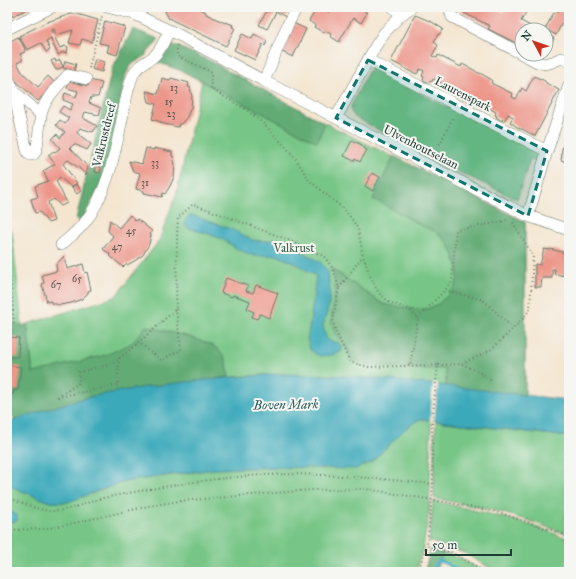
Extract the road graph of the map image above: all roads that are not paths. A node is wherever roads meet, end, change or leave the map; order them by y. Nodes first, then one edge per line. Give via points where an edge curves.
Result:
1 (52, 7) edge
2 (297, 7) edge
3 (393, 7) edge
4 (412, 7) edge
5 (449, 7) edge
6 (137, 10) edge
7 (104, 11) edge
8 (401, 15) junction
9 (7, 29) edge
10 (173, 33) junction
11 (368, 60) junction
12 (569, 61) edge
13 (7, 76) edge
14 (86, 79) road end
15 (264, 81) junction
16 (569, 85) edge
17 (14, 92) junction
18 (41, 115) junction
19 (336, 118) junction
20 (547, 151) junction
21 (528, 216) junction
22 (569, 230) edge
23 (61, 245) dead end

1 - 9 street
2 - 15 street
3 - 8 street
4 - 8 street
5 - 12 street via 452,17 541,64 548,64 561,58
6 - 7 street, Ulvenhoutselaan
6 - 10 street, Ulvenhoutselaan
8 - 11 street via 384,33
10 - 15 street, Ulvenhoutselaan
10 - 23 street, Valkrustdreef via 154,57 138,67 134,74 107,178 91,214
11 - 19 street
11 - 20 street, Laurenspark
13 - 17 street
14 - 18 street via 68,75 50,95
15 - 19 street, Ulvenhoutselaan
16 - 20 street
17 - 18 street
17 - 18 street via 30,155 34,154 36,149
19 - 21 street, Ulvenhoutselaan
20 - 21 street
21 - 22 street, Ulvenhoutselaan

